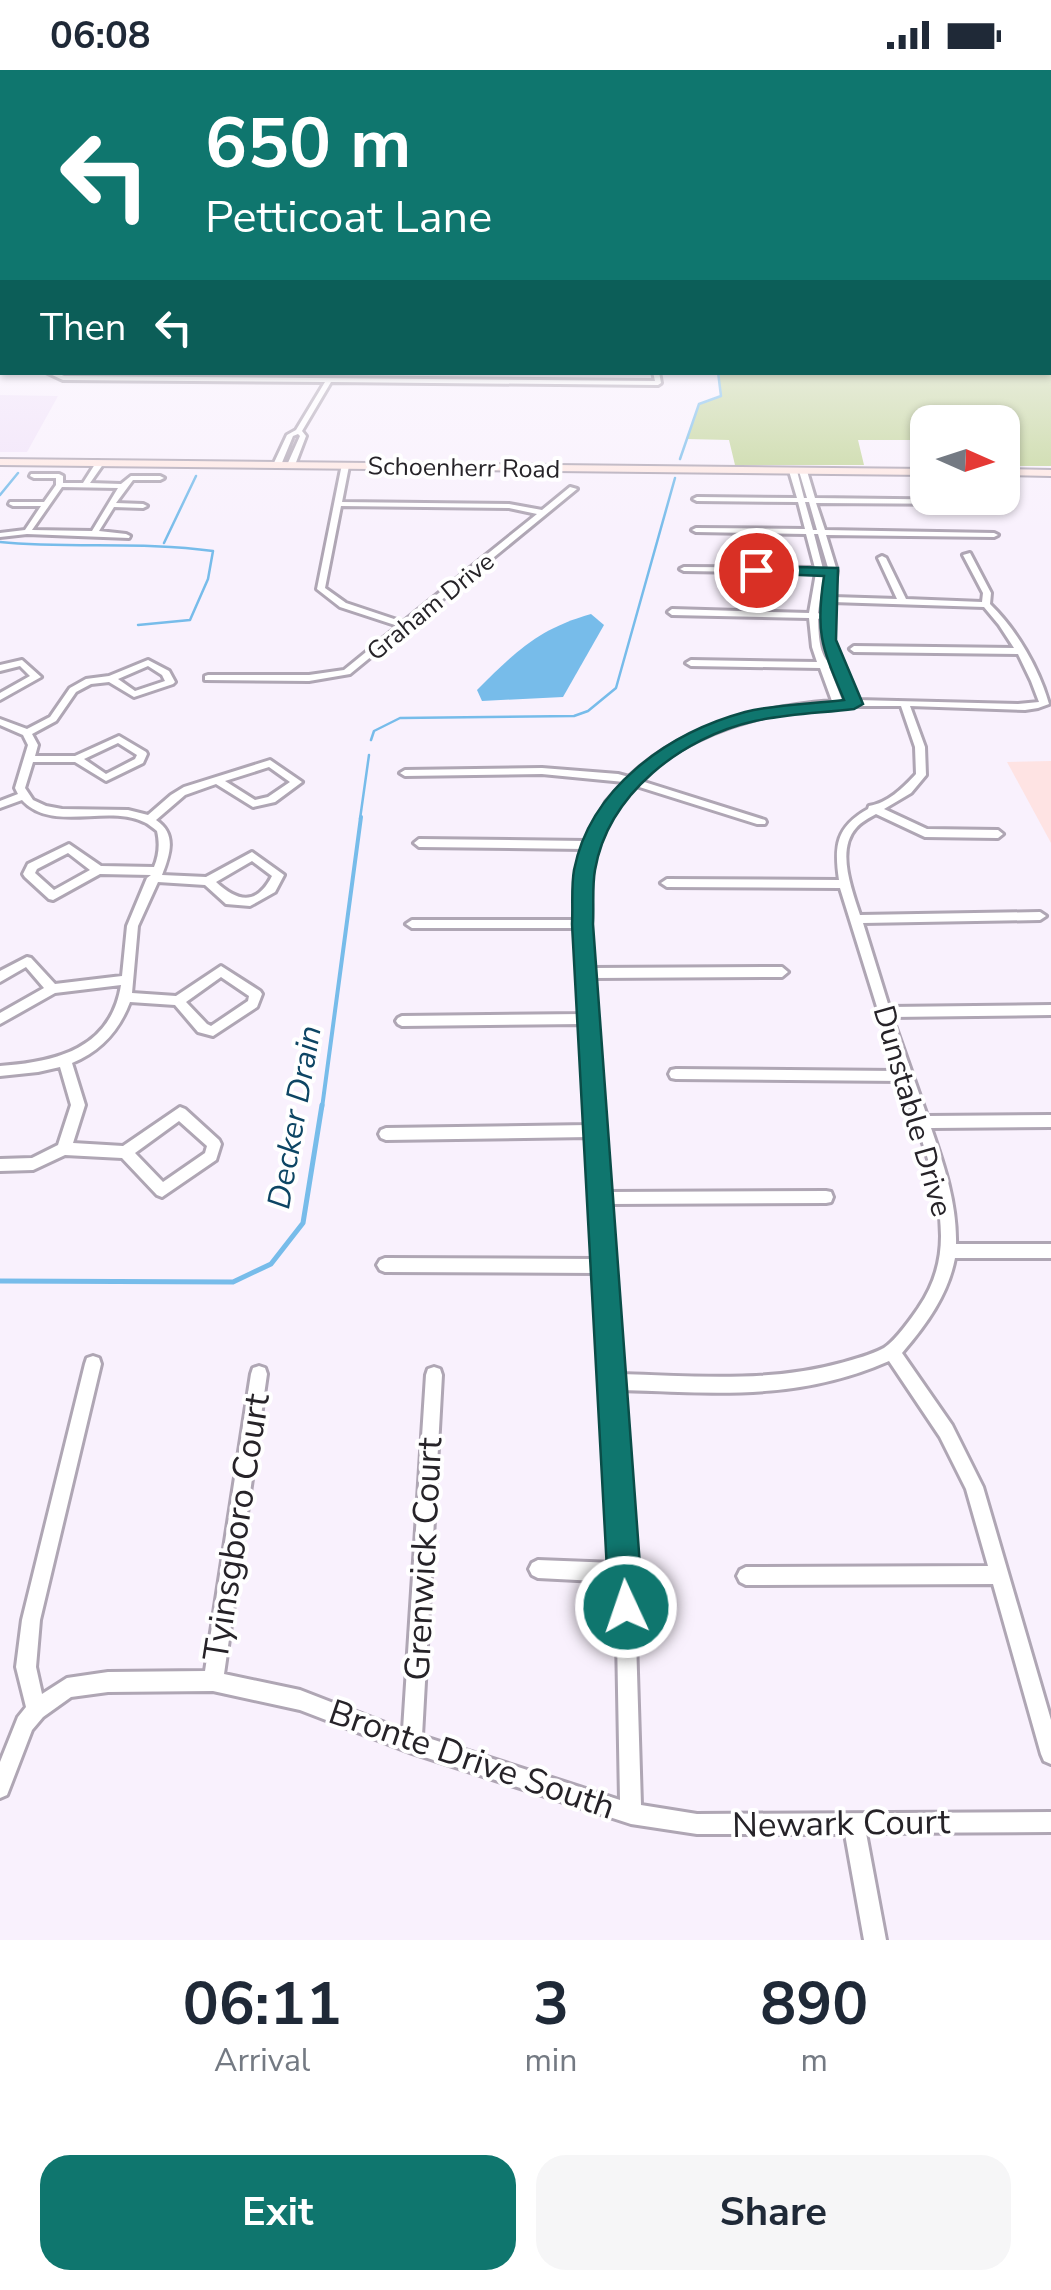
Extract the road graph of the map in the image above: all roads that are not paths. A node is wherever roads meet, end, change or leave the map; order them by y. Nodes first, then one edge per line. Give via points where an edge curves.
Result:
1 (56, 375) edge
2 (657, 375) edge
3 (266, 376) edge
4 (408, 377) edge
5 (328, 380) junction
6 (299, 431) junction
7 (0, 462) edge
8 (106, 463) junction
9 (277, 464) junction
10 (290, 465) junction
11 (345, 466) junction
12 (798, 471) junction
13 (910, 472) edge
14 (1020, 472) edge
15 (1051, 473) edge
16 (34, 476) dead end
17 (160, 478) dead end
18 (60, 485) junction
19 (85, 485) junction
20 (97, 485) junction
21 (123, 486) junction
22 (573, 489) dead end
23 (696, 499) dead end
24 (807, 499) junction
25 (910, 501) edge
26 (13, 504) dead end
27 (46, 504) junction
28 (337, 504) junction
29 (111, 505) junction
30 (143, 506) dead end
31 (543, 513) junction
32 (696, 530) dead end
33 (26, 532) junction
34 (811, 532) junction
35 (823, 532) junction
36 (94, 533) junction
37 (0, 535) edge
38 (994, 535) dead end
39 (126, 536) dead end
40 (967, 555) dead end
41 (882, 558) dead end
42 (684, 569) dead end
43 (820, 571) junction
44 (832, 572) junction
45 (816, 598) junction
46 (829, 599) junction
47 (902, 601) junction
48 (986, 604) junction
49 (672, 612) dead end
50 (814, 616) junction
51 (826, 616) junction
52 (407, 626) junction
53 (854, 649) dead end
54 (1020, 652) junction
55 (690, 664) dead end
56 (821, 666) junction
57 (834, 666) junction
58 (0, 668) edge
59 (208, 678) dead end
60 (111, 680) junction
61 (0, 696) edge
62 (846, 703) junction
63 (905, 705) junction
64 (0, 722) edge
65 (27, 733) junction
66 (77, 758) junction
67 (30, 759) junction
68 (405, 773) dead end
69 (634, 779) junction
70 (217, 780) junction
71 (22, 796) junction
72 (0, 805) edge
73 (873, 808) junction
74 (152, 819) junction
75 (760, 822) dead end
76 (998, 834) dead end
77 (419, 843) dead end
78 (590, 845) junction
79 (98, 870) junction
80 (155, 874) junction
81 (208, 881) junction
82 (667, 883) dead end
83 (845, 884) junction
84 (1040, 916) dead end
85 (856, 919) junction
86 (412, 924) dead end
87 (583, 924) junction
88 (587, 972) junction
89 (782, 972) dead end
90 (0, 977) edge
91 (127, 980) junction
92 (52, 989) junction
93 (126, 997) junction
94 (178, 1001) junction
95 (1051, 1010) edge
96 (884, 1012) junction
97 (590, 1018) junction
98 (0, 1019) edge
99 (402, 1021) dead end
100 (65, 1062) junction
101 (0, 1071) edge
102 (676, 1074) dead end
103 (905, 1076) junction
104 (922, 1122) junction
105 (1051, 1122) edge
106 (597, 1132) junction
107 (386, 1134) dead end
108 (64, 1149) junction
109 (125, 1152) junction
110 (0, 1165) edge
111 (826, 1197) dead end
112 (601, 1198) junction
113 (949, 1251) junction
114 (1051, 1251) edge
115 (385, 1265) dead end
116 (604, 1266) junction
117 (892, 1352) junction
118 (93, 1364) dead end
119 (259, 1374) dead end
120 (434, 1375) dead end
121 (613, 1382) junction
122 (538, 1569) dead end
123 (625, 1573) junction
124 (746, 1576) dead end
125 (1000, 1576) junction
126 (213, 1681) junction
127 (36, 1710) junction
128 (412, 1743) junction
129 (1051, 1754) edge
130 (0, 1788) edge
131 (631, 1814) junction
132 (853, 1822) junction
133 (1051, 1822) edge
134 (875, 1940) edge

1 - 3 street
2 - 4 street via 658,383
3 - 5 street
4 - 5 street
5 - 6 street
6 - 9 street via 290,435
6 - 10 street via 303,436
7 - 8 street, Schoenherr Road
8 - 9 street, Schoenherr Road
8 - 19 street
8 - 20 street
9 - 10 street, Schoenherr Road
10 - 11 street, Schoenherr Road
11 - 12 street, Schoenherr Road
11 - 28 street
12 - 13 street, Schoenherr Road
12 - 24 street
14 - 15 street
16 - 18 street via 59,476
17 - 21 street via 131,478
18 - 19 street
18 - 27 street
19 - 20 street
20 - 21 street
21 - 29 street
22 - 31 street, Graham Drive
23 - 24 street
24 - 25 street
24 - 34 street
24 - 35 street
26 - 27 street
27 - 33 street
28 - 31 street via 509,506
28 - 52 street via 321,589 343,605
29 - 30 street
29 - 36 street
31 - 52 street, Graham Drive
32 - 34 street
33 - 36 street
33 - 37 street
34 - 35 street
34 - 43 street
35 - 38 street
35 - 44 street
36 - 39 street
40 - 48 street
41 - 47 street
42 - 43 street
43 - 44 street
43 - 45 street
44 - 46 street
45 - 46 street
45 - 50 street
46 - 47 street
46 - 51 street
47 - 48 street
48 - 54 street
49 - 50 street
50 - 51 street
50 - 56 street
51 - 57 street
52 - 59 street, Graham Drive via 332,676
53 - 54 street
54 - 63 street, Bronte Drive South via 1044,704
55 - 56 street
56 - 57 street
56 - 62 street
57 - 62 street
58 - 61 street via 22,663 36,677
60 - 60 street via 134,694 170,677 148,663
60 - 65 street via 78,686 58,714
62 - 63 street, Bronte Drive South
62 - 69 street, Bronte Drive South via 728,724 673,749
63 - 73 street, Dunstable Drive via 920,748 920,774 906,792
64 - 65 street
65 - 67 street
66 - 66 street via 106,778 142,754 119,739
66 - 67 street
67 - 71 street
68 - 69 street
69 - 75 street
69 - 78 street, Bronte Drive South
70 - 70 street via 254,804 297,782 264,763
70 - 74 street via 181,790
71 - 72 street
71 - 74 street via 48,811
73 - 76 street via 926,832
73 - 83 street, Dunstable Drive via 850,825 841,842
74 - 80 street via 166,835
77 - 78 street
78 - 87 street, Bronte Drive South
79 - 79 street via 52,896 29,874 69,848
79 - 80 street
80 - 81 street
80 - 91 street via 128,939
81 - 81 street via 230,901 250,902 278,876 252,856
82 - 83 street
83 - 85 street, Dunstable Drive
84 - 85 street
85 - 96 street, Dunstable Drive
86 - 87 street
87 - 88 street, Bronte Drive South
88 - 89 street
88 - 97 street, Bronte Drive South
90 - 92 street via 27,962
91 - 92 street
91 - 93 street
92 - 98 street
93 - 94 street
93 - 100 street via 107,1031
94 - 94 street via 213,1031 253,1004 256,994 221,970
95 - 96 street
96 - 103 street, Dunstable Drive
97 - 99 street
97 - 106 street, Bronte Drive South
100 - 101 street
100 - 108 street via 78,1105
102 - 103 street
103 - 104 street, Dunstable Drive
104 - 105 street
104 - 113 street, Dunstable Drive
106 - 107 street
106 - 112 street, Bronte Drive South
108 - 109 street
108 - 110 street via 33,1164
109 - 109 street via 162,1191 211,1156 214,1144 180,1113
111 - 112 street
112 - 116 street, Bronte Drive South
113 - 114 street
113 - 117 street, Dunstable Drive via 933,1300
115 - 116 street
116 - 121 street, Bronte Drive South
117 - 121 street via 810,1382
117 - 125 street via 963,1461
118 - 127 street via 31,1620 26,1656
119 - 126 street, Tyinsgboro Court
120 - 128 street, Grenwick Court
121 - 123 street, Bronte Drive South
122 - 123 street
123 - 131 street, Bronte Drive South
124 - 125 street
125 - 129 street
126 - 127 street, Bronte Drive South via 85,1684
126 - 128 street, Bronte Drive South via 300,1700
127 - 130 street, Bronte Drive South via 12,1749
128 - 131 street, Bronte Drive South
131 - 132 street, Newark Court via 697,1824
132 - 133 street, Newark Court
132 - 134 street

